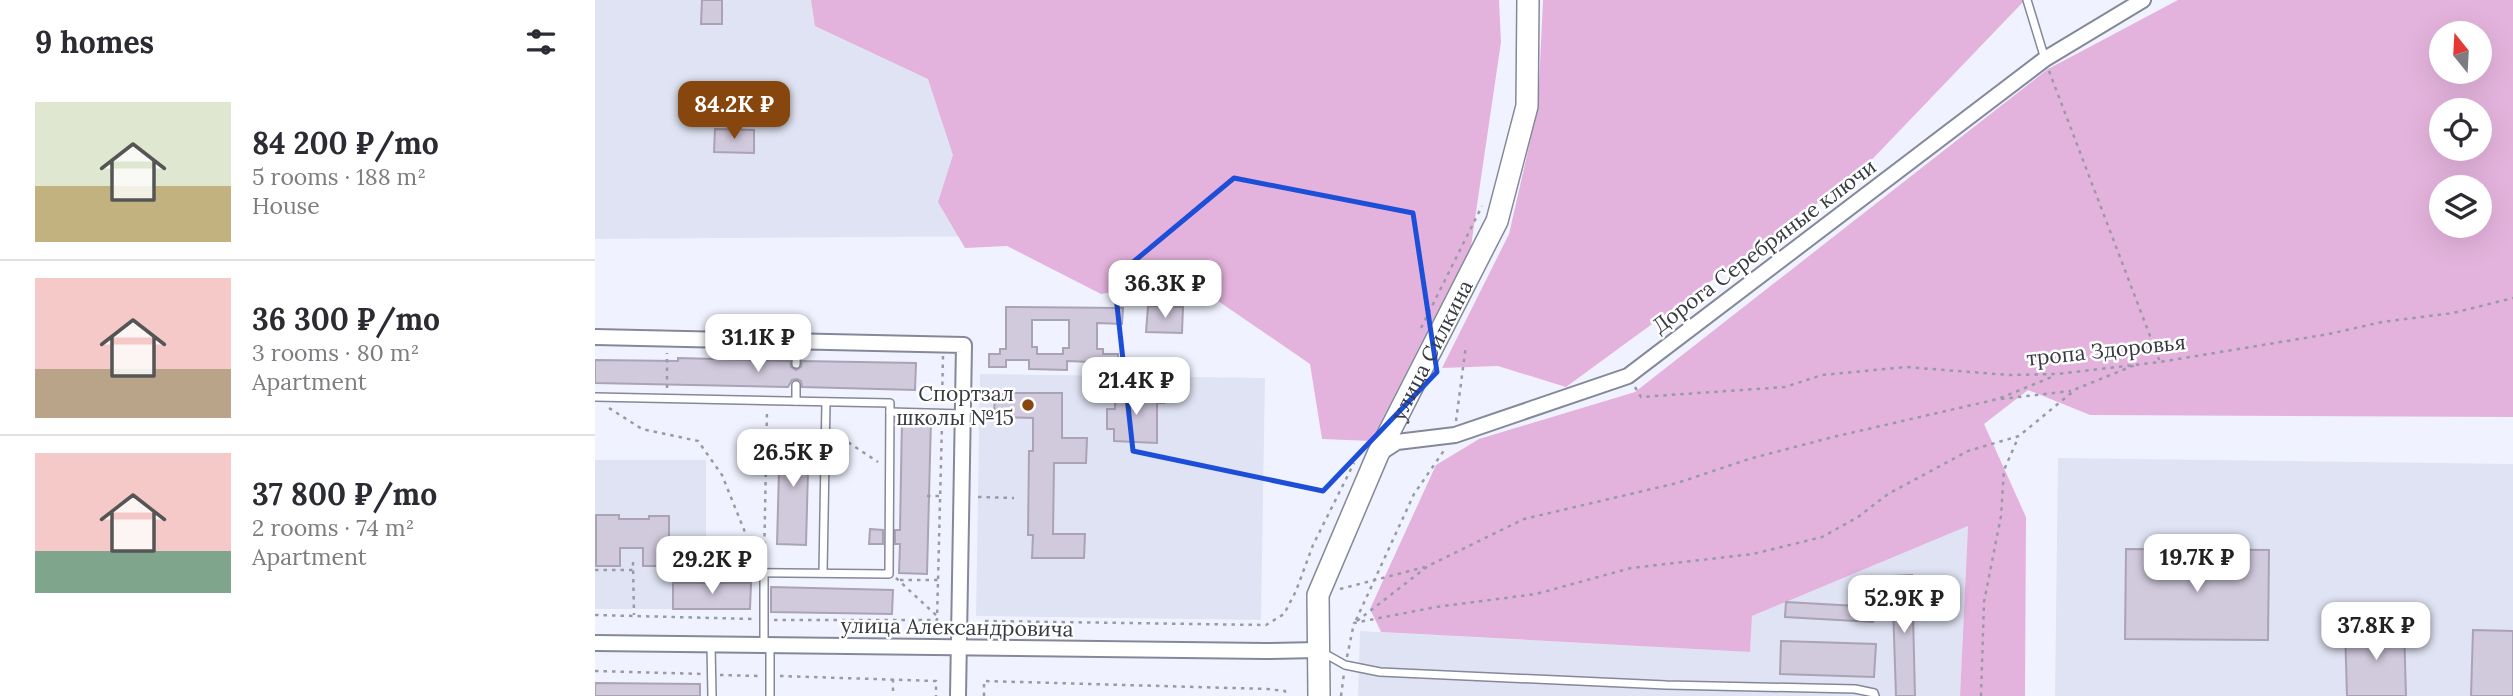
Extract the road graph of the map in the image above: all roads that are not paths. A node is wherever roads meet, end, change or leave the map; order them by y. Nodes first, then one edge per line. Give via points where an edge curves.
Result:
1 (1528, 0) edge
2 (2027, 0) edge
3 (2143, 0) edge
4 (2045, 59) junction
5 (595, 337) edge
6 (797, 341) junction
7 (796, 363) dead end
8 (796, 385) dead end
9 (598, 399) edge
10 (796, 401) junction
11 (826, 402) junction
12 (890, 412) junction
13 (963, 414) junction
14 (1378, 454) junction
15 (680, 572) dead end
16 (764, 573) junction
17 (823, 573) junction
18 (595, 643) edge
19 (711, 645) junction
20 (767, 646) junction
21 (959, 648) junction
22 (1318, 650) junction
23 (712, 696) edge
24 (770, 696) edge
25 (958, 696) edge
26 (1319, 696) edge
27 (1875, 696) edge

1 - 14 main road, улица Силкина via 1527,106 1497,221
2 - 4 lane
3 - 4 street, Дорога Серебряные ключи
4 - 14 street, Дорога Серебряные ключи via 1627,376 1455,435 1397,442
5 - 6 street
6 - 7 lane
6 - 13 street via 964,345
8 - 10 lane
9 - 10 lane
10 - 11 lane
11 - 12 lane via 890,403
11 - 17 lane
12 - 13 lane
12 - 17 lane via 889,574
13 - 21 street
14 - 22 main road, улица Силкина via 1318,595
15 - 16 lane
16 - 17 lane
16 - 20 lane
18 - 19 street, улица Александровича
19 - 20 street, улица Александровича
19 - 23 lane
20 - 21 street, улица Александровича
20 - 24 lane
21 - 22 street, улица Александровича
21 - 25 street
22 - 26 main road, улица Силкина
22 - 27 lane via 1345,665 1394,673 1855,689

